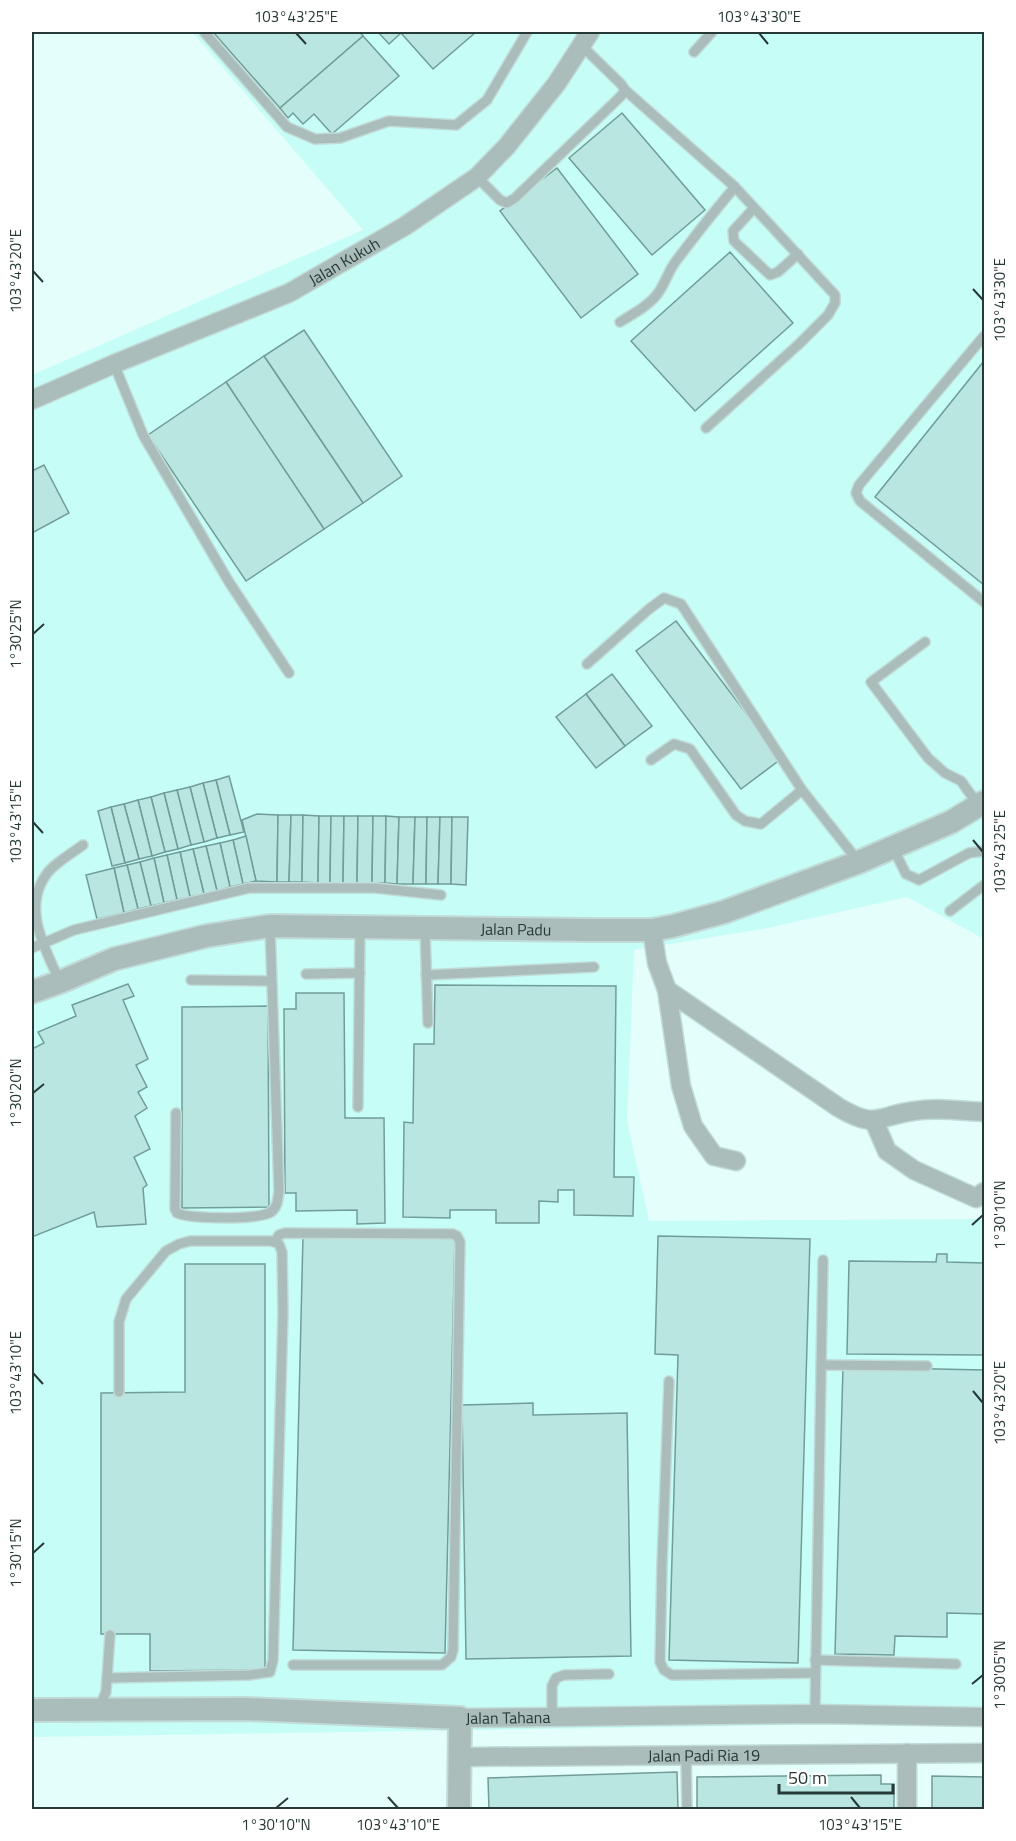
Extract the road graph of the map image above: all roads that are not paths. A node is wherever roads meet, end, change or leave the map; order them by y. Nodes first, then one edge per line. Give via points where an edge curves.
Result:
1 (204, 32) edge
2 (527, 32) edge
3 (712, 32) edge
4 (585, 38) edge
5 (694, 52) dead end
6 (625, 90) junction
7 (477, 177) junction
8 (735, 187) junction
9 (754, 208) junction
10 (798, 254) junction
11 (620, 322) dead end
12 (984, 336) edge
13 (114, 364) junction
14 (32, 400) edge
15 (706, 428) dead end
16 (984, 602) edge
17 (926, 642) dead end
18 (587, 664) dead end
19 (289, 673) dead end
20 (651, 760) dead end
21 (802, 790) junction
22 (982, 804) edge
23 (82, 845) dead end
24 (893, 848) junction
25 (984, 851) edge
26 (859, 862) junction
27 (984, 885) edge
28 (441, 895) dead end
29 (950, 911) dead end
30 (270, 926) junction
31 (360, 926) junction
32 (425, 927) junction
33 (652, 930) junction
34 (43, 943) junction
35 (32, 948) edge
36 (594, 967) dead end
37 (360, 973) junction
38 (306, 974) dead end
39 (426, 975) junction
40 (191, 980) dead end
41 (271, 981) junction
42 (60, 982) junction
43 (33, 987) edge
44 (667, 990) junction
45 (428, 1023) dead end
46 (358, 1107) dead end
47 (984, 1112) edge
48 (176, 1113) dead end
49 (874, 1121) junction
50 (736, 1161) dead end
51 (984, 1192) edge
52 (275, 1242) junction
53 (822, 1260) dead end
54 (821, 1365) junction
55 (927, 1366) dead end
56 (669, 1381) dead end
57 (119, 1392) dead end
58 (110, 1635) dead end
59 (815, 1660) junction
60 (956, 1664) dead end
61 (293, 1665) dead end
62 (815, 1673) junction
63 (609, 1674) dead end
64 (107, 1678) junction
65 (32, 1710) edge
66 (98, 1710) junction
67 (815, 1714) junction
68 (552, 1717) junction
69 (984, 1717) edge
70 (460, 1718) junction
71 (907, 1753) junction
72 (984, 1753) edge
73 (686, 1756) junction
74 (460, 1757) junction
75 (459, 1809) edge
76 (687, 1809) edge
77 (907, 1809) edge

1 - 2 lane via 287,127 315,139 340,138 389,121 456,125 487,100
3 - 5 lane
4 - 6 lane
4 - 7 street, Jalan Kukuh via 529,119
6 - 7 lane via 507,203
6 - 8 lane
7 - 13 street, Jalan Kukuh via 405,226 289,293
8 - 9 lane
8 - 11 lane via 674,263 659,292
9 - 10 lane
9 - 10 lane via 733,231 734,241 770,275
10 - 15 lane via 835,295 836,303 799,344
12 - 16 lane via 856,493 860,501
13 - 14 street, Jalan Kukuh
13 - 19 lane via 143,435 229,582
17 - 22 lane via 871,682 928,758 962,781
18 - 21 lane via 664,598 681,604
20 - 21 lane via 674,744 690,749 736,815 745,821 761,824
21 - 26 lane
22 - 24 street, Jalan Padu
23 - 34 lane via 46,873 35,897
24 - 25 lane via 906,874 919,880 969,854
24 - 26 street, Jalan Padu
26 - 33 street, Jalan Padu via 724,912
27 - 29 lane
28 - 34 lane via 375,888 249,888 75,930
30 - 31 street, Jalan Padu
30 - 41 lane
30 - 42 street, Jalan Padu via 206,936 114,959
31 - 32 street, Jalan Padu
31 - 37 lane
32 - 33 street, Jalan Padu
32 - 39 lane
33 - 44 street via 657,963
34 - 35 lane
34 - 42 lane
36 - 39 lane
37 - 38 lane
37 - 46 lane
39 - 45 lane
40 - 41 lane
41 - 48 lane via 279,1191 277,1204 270,1213 251,1218 177,1213
42 - 43 street, Jalan Padu
44 - 49 street via 838,1107 856,1118
44 - 50 street via 681,1086 693,1126 714,1156
47 - 49 street via 914,1111
49 - 51 street via 887,1150 914,1170 976,1198
52 - 57 lane via 190,1241 166,1251 126,1299 119,1322
52 - 61 lane via 285,1233 453,1234 460,1242 451,1657 442,1665
52 - 64 lane via 282,1252 283,1312 270,1672 249,1676
53 - 54 lane
54 - 55 lane
54 - 59 lane
56 - 62 lane via 660,1662 664,1670 672,1675
58 - 64 lane
59 - 60 lane
59 - 62 lane
62 - 67 lane
63 - 68 lane via 556,1678 552,1686
64 - 66 lane
65 - 66 street, Jalan Tahana
66 - 70 street, Jalan Tahana via 246,1709
67 - 68 street, Jalan Tahana
67 - 69 street, Jalan Tahana
68 - 70 street, Jalan Tahana
70 - 74 street
71 - 72 street, Jalan Padi Ria 19
71 - 73 street, Jalan Padi Ria 19
71 - 77 street
73 - 74 street, Jalan Padi Ria 19
73 - 76 lane
74 - 75 street

